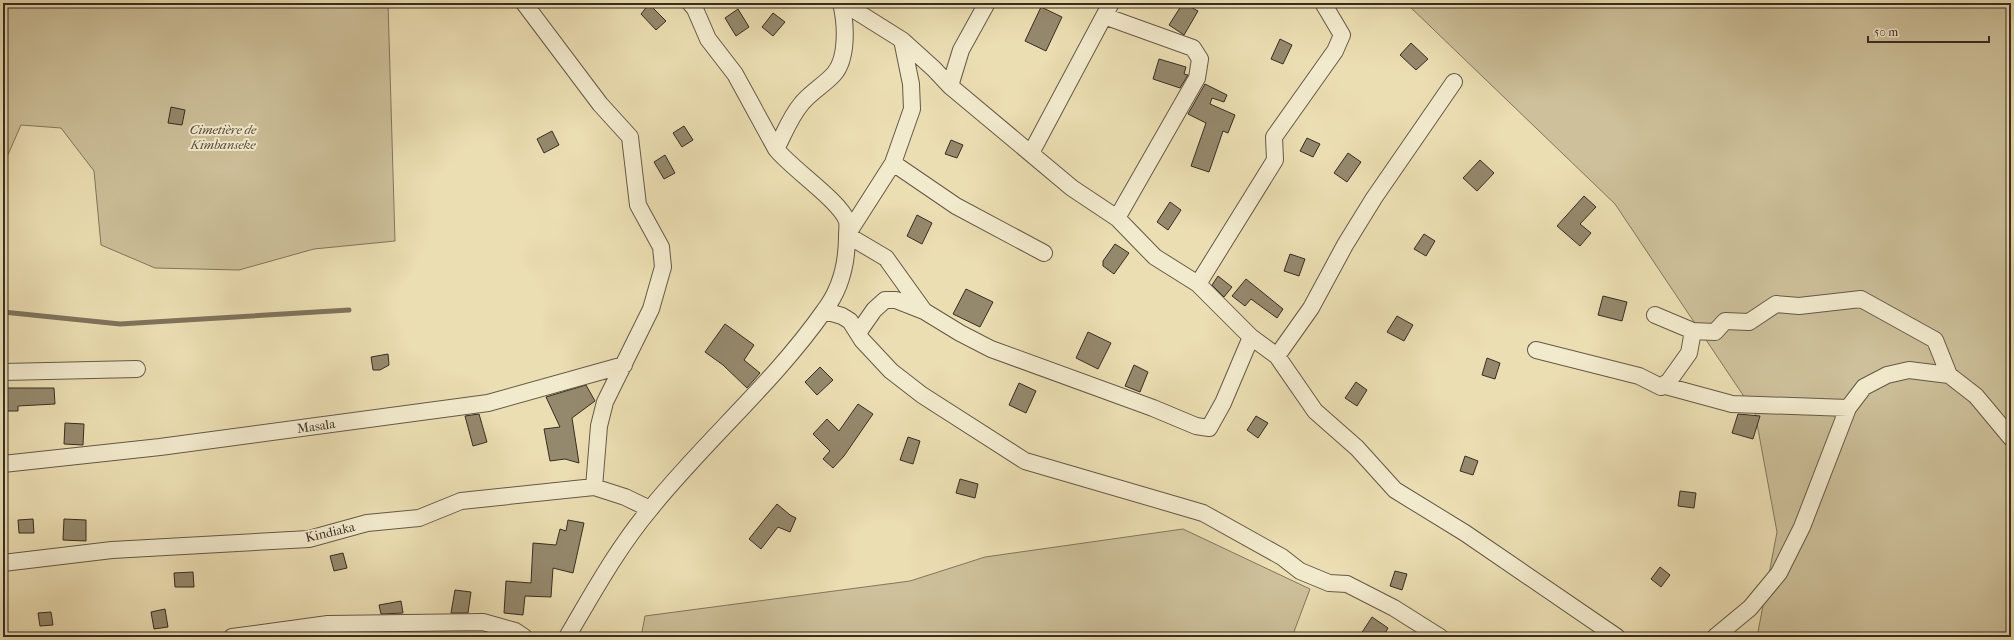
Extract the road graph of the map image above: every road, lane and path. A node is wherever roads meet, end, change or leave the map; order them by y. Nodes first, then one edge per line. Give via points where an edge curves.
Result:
1 (524, 3) edge
2 (842, 3) edge
3 (987, 3) edge
4 (1323, 3) edge
5 (694, 5) edge
6 (1107, 10) edge
7 (902, 40) junction
8 (1454, 82) dead end
9 (950, 86) junction
10 (776, 149) junction
11 (1031, 153) junction
12 (893, 163) junction
13 (1118, 218) junction
14 (847, 235) junction
15 (1044, 253) dead end
16 (1198, 284) junction
17 (825, 311) junction
18 (924, 311) junction
19 (1655, 315) dead end
20 (1693, 331) junction
21 (858, 333) junction
22 (1251, 337) junction
23 (1536, 350) dead end
24 (1277, 356) junction
25 (624, 365) junction
26 (137, 370) dead end
27 (3, 372) edge
28 (1949, 375) junction
29 (1662, 385) junction
30 (1848, 408) junction
31 (2011, 438) edge
32 (3, 464) edge
33 (594, 487) junction
34 (650, 509) junction
35 (3, 563) edge
36 (253, 636) edge
37 (232, 637) edge
38 (524, 637) edge
39 (567, 637) edge
40 (1440, 637) edge
41 (1617, 637) edge
42 (1715, 637) edge

1 - 25 street via 600,104 630,137 638,205 661,247 663,267 651,310
2 - 7 street
2 - 10 street via 845,20 843,58 840,67 796,111
3 - 9 street via 961,50
4 - 16 street via 1342,35 1335,51 1274,137 1275,160
5 - 10 street via 708,39 735,74
6 - 11 street
6 - 13 street via 1193,48 1200,58 1197,78
7 - 9 street
7 - 12 street via 911,84 912,109
8 - 24 street via 1374,198 1311,308
9 - 11 street
10 - 14 street via 784,160 834,203 847,221
11 - 13 street via 1072,188
12 - 14 street
12 - 15 street via 956,206
13 - 16 street via 1155,256
14 - 17 street via 845,268
14 - 18 street via 886,258
16 - 22 street
17 - 21 street via 850,321
17 - 34 street via 780,365 693,458
18 - 21 street via 896,300 885,300 874,310
18 - 22 street via 960,334 991,349 1196,426 1210,428
19 - 20 street
20 - 28 street via 1715,332 1725,321 1749,322 1776,304 1799,306 1861,300 1935,340
20 - 29 street via 1689,353 1669,381
21 - 40 street via 886,366 922,396 1025,461 1203,513 1282,557 1300,571 1329,583 1347,584 1394,608
22 - 24 street
23 - 29 street via 1639,376 1660,387
24 - 41 street via 1315,411 1357,448 1394,490 1465,533
25 - 32 street, Masala via 488,403 160,447
25 - 33 street via 605,402 599,426
26 - 27 street
28 - 30 street via 1909,370 1887,375 1864,387
28 - 31 street via 1976,396
29 - 30 street via 1732,404
30 - 42 street via 1802,527 1779,573 1750,608
33 - 34 street, Kindiaka via 625,497
33 - 35 street, Kindiaka via 461,502 419,518 367,524 309,538 112,550
34 - 39 street via 615,557
36 - 37 street
36 - 38 street via 328,624 483,622 516,631

